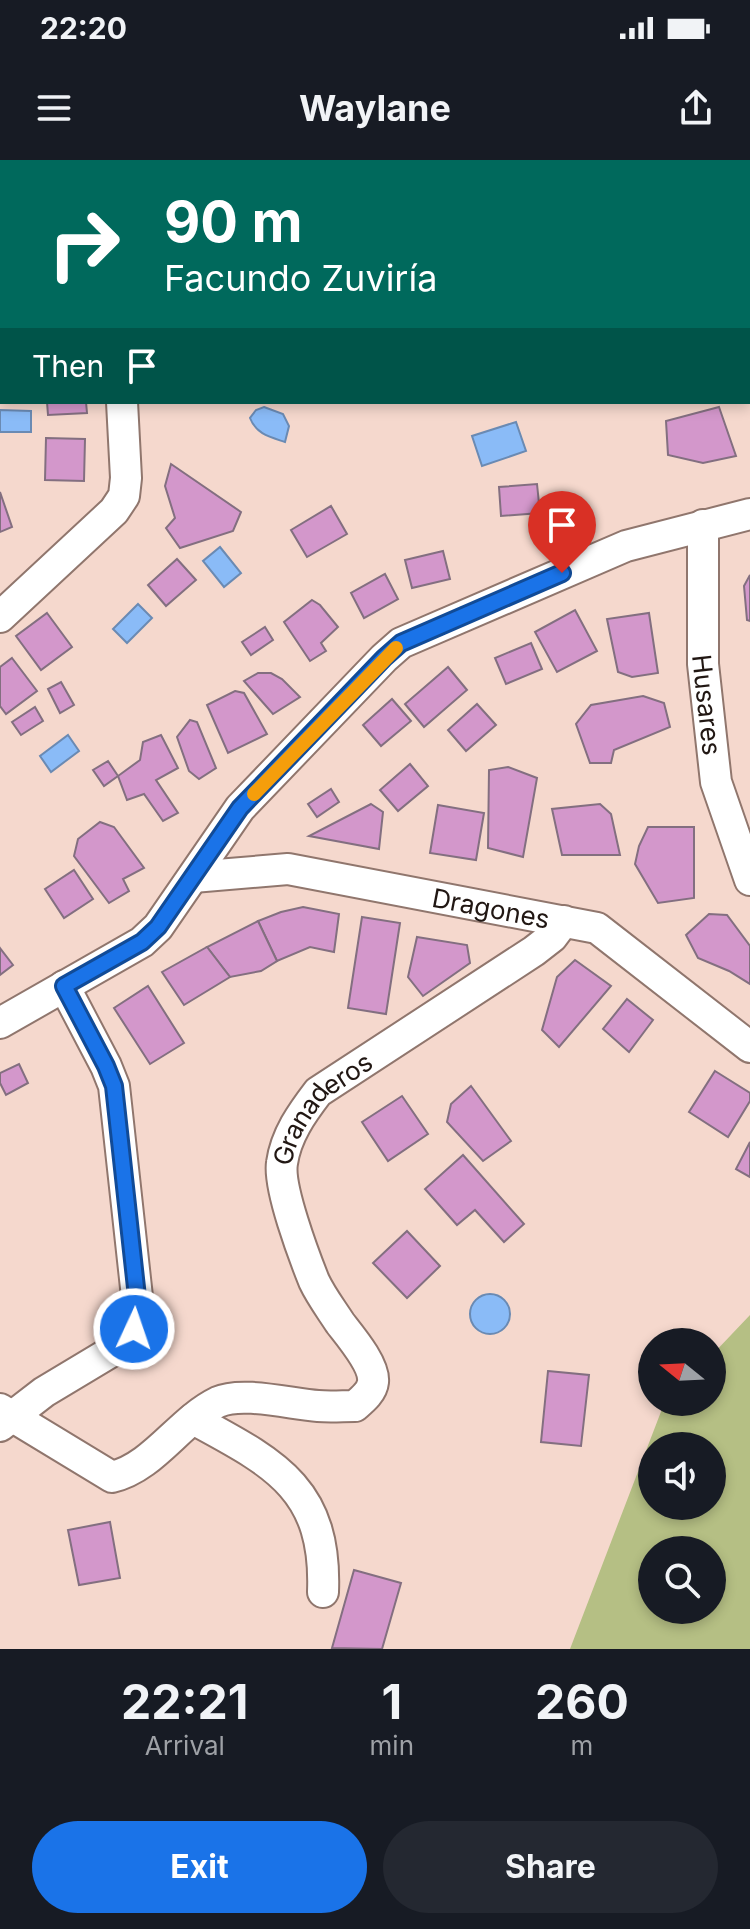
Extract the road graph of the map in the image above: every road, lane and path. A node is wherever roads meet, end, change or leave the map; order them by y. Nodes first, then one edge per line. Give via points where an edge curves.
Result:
1 (122, 404) edge
2 (750, 514) edge
3 (703, 525) junction
4 (0, 617) edge
5 (193, 877) junction
6 (750, 880) edge
7 (564, 921) junction
8 (64, 986) junction
9 (0, 1023) edge
10 (750, 1047) edge
11 (4, 1416) edge
12 (193, 1419) junction
13 (323, 1592) dead end

1 - 4 street via 124,496
2 - 3 street
3 - 5 street via 626,546 401,643 240,808
3 - 6 street, Husares via 703,664 716,782
5 - 7 street, Dragones via 288,869
5 - 8 street via 142,942
7 - 10 street, Dragones via 606,933
7 - 12 street, Granaderos via 534,951 318,1092 289,1139 281,1182 314,1280 370,1367 373,1382 366,1396 355,1406 239,1398 220,1401
8 - 9 street
8 - 11 street via 114,1086 138,1306 134,1329 124,1344
11 - 12 street, Granaderos via 112,1477 129,1473
12 - 13 street via 282,1473 303,1499 320,1538

